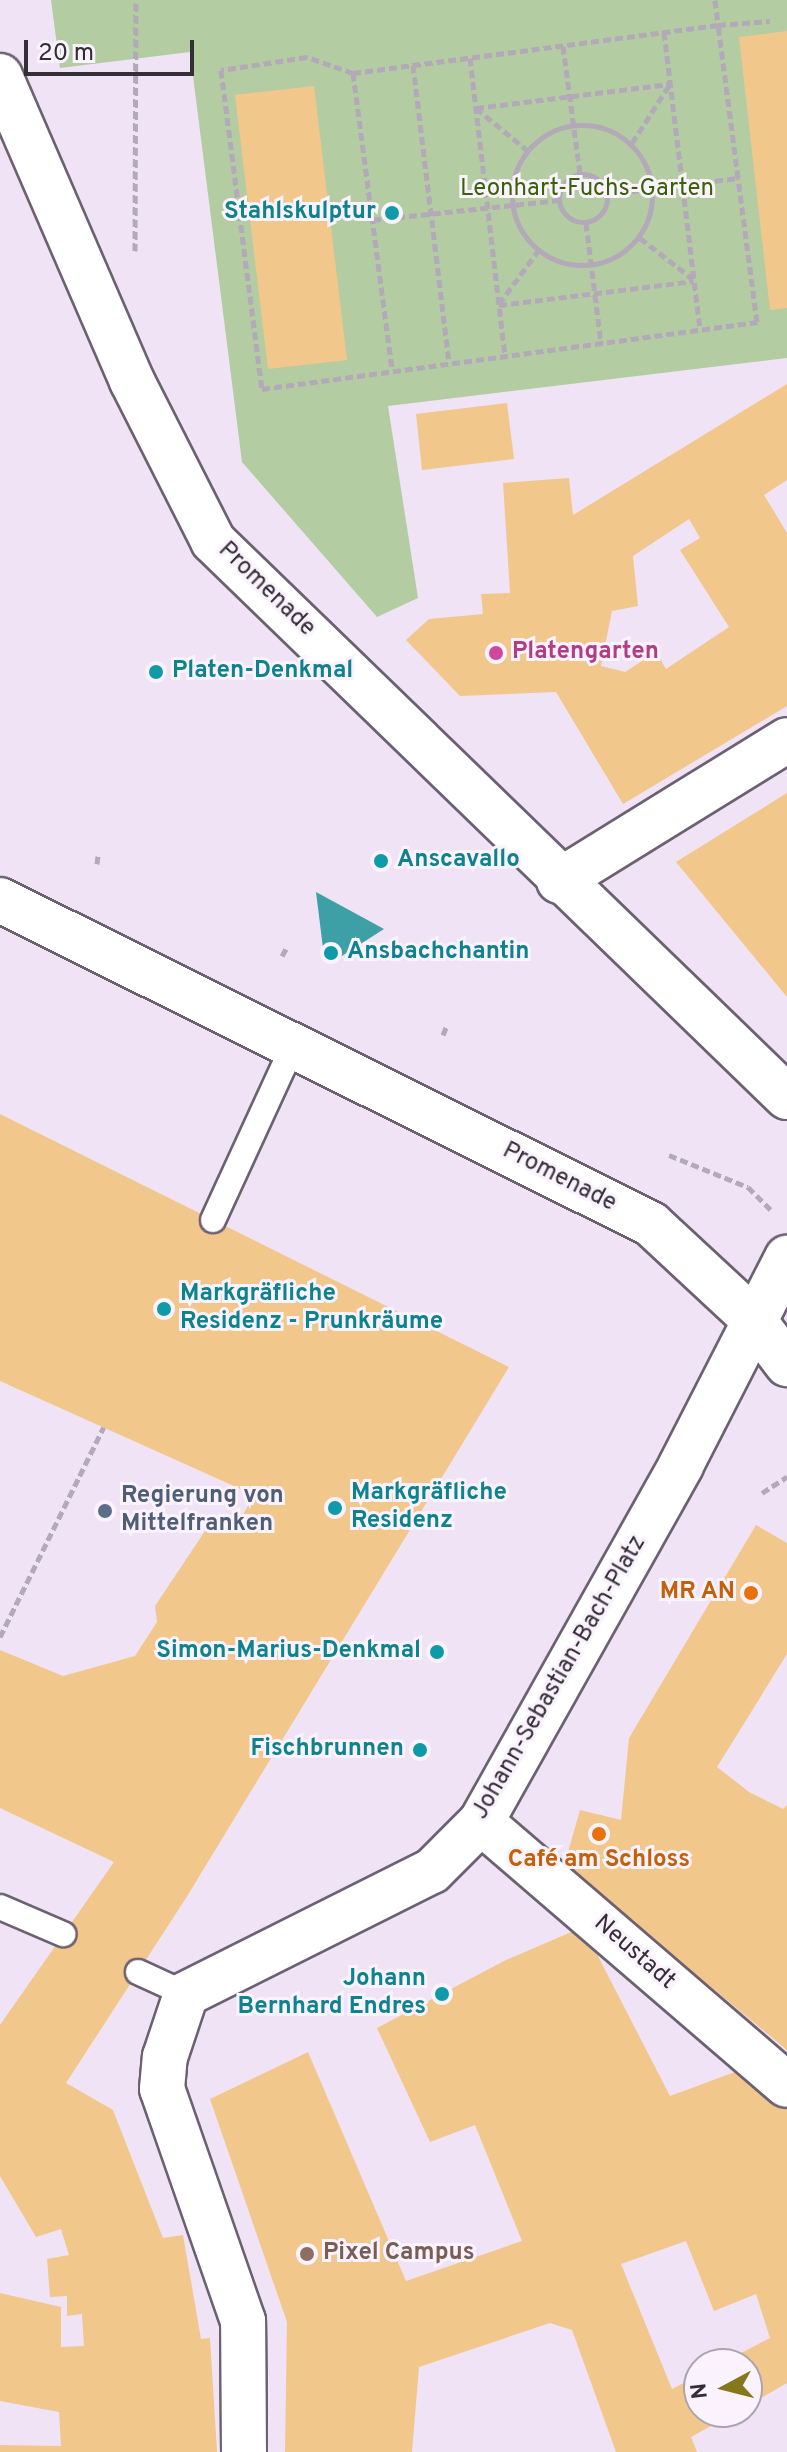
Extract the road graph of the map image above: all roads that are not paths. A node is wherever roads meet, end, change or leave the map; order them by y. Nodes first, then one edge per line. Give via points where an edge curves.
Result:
1 (0, 76) edge
2 (787, 740) edge
3 (559, 881) junction
4 (0, 900) edge
5 (294, 1044) junction
6 (787, 1097) edge
7 (213, 1220) dead end
8 (787, 1258) edge
9 (752, 1318) junction
10 (787, 1364) edge
11 (481, 1822) junction
12 (0, 1907) edge
13 (63, 1934) dead end
14 (138, 1972) dead end
15 (186, 1994) junction
16 (787, 2085) edge
17 (244, 2452) edge

1 - 3 street, Promenade via 132,381 213,541 447,765
2 - 3 street
3 - 6 street, Promenade
4 - 5 street, Promenade
5 - 7 lane
5 - 9 street, Promenade via 651,1224
8 - 9 street
9 - 10 street, Promenade
9 - 11 street, Johann-Sebastian-Bach-Platz via 695,1440
11 - 15 street, Johann-Sebastian-Bach-Platz via 432,1871
11 - 16 street, Neustadt
12 - 13 lane
14 - 15 lane
15 - 17 street via 165,2057 162,2089 243,2321

